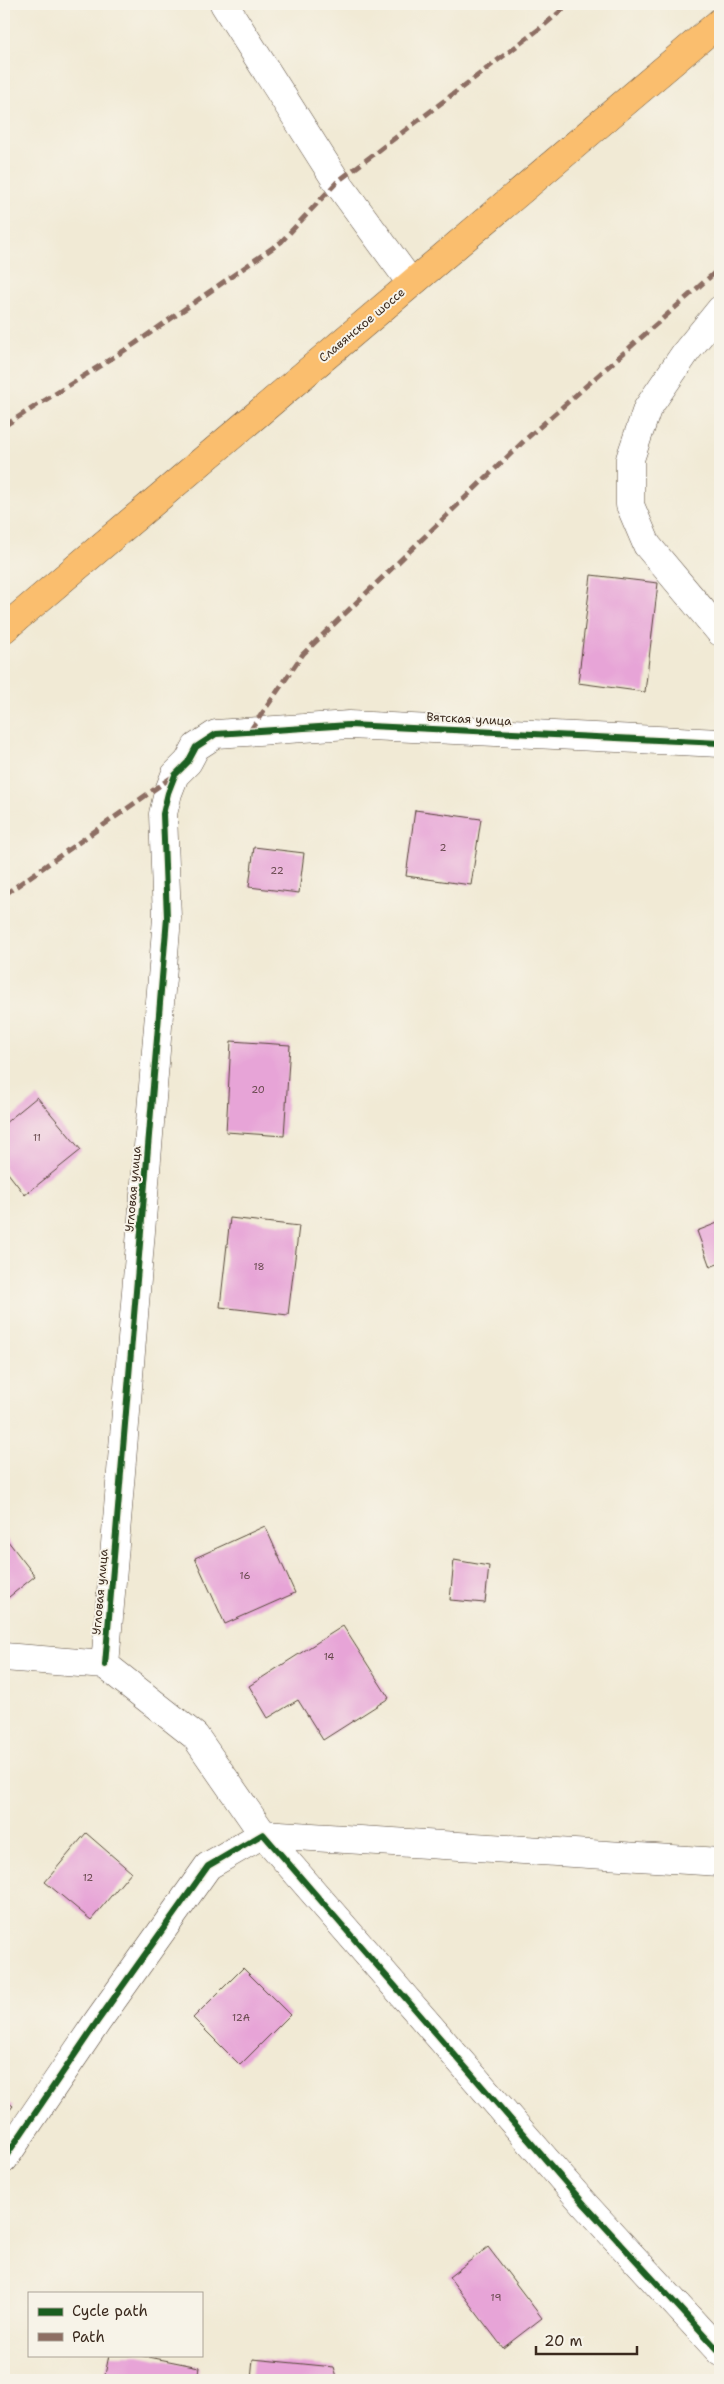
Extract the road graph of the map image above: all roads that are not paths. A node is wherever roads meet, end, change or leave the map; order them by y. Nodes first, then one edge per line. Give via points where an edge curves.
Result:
1 (224, 4) edge
2 (720, 22) edge
3 (411, 284) junction
4 (720, 310) edge
5 (4, 629) edge
6 (720, 632) edge
7 (216, 734) joint
8 (720, 743) edge
9 (4, 1657) edge
10 (105, 1665) junction
11 (263, 1834) junction
12 (720, 1862) edge
13 (4, 2159) edge
14 (720, 2352) edge

1 - 3 street via 337,182
2 - 3 main road, Славянское шоссе
3 - 5 main road, Славянское шоссе
4 - 6 street via 646,409 630,459 630,505 647,545
7 - 8 street, Вятская улица via 349,725
7 - 10 street, Угловая улица via 196,746 176,775 163,814 167,918
9 - 10 street
10 - 11 street via 195,1736
11 - 12 street
11 - 13 street via 208,1866
11 - 14 street via 585,2205

